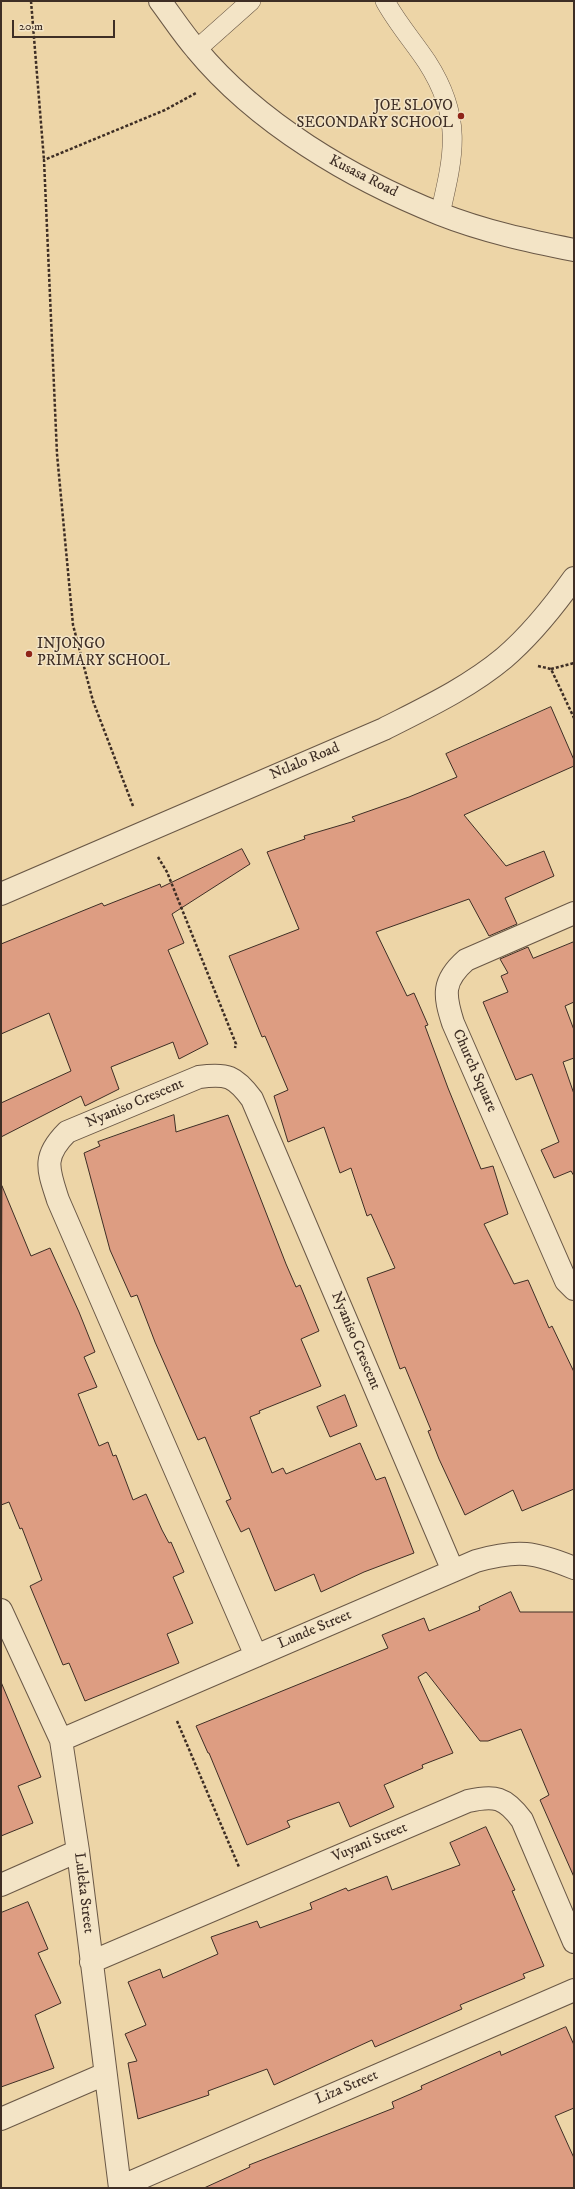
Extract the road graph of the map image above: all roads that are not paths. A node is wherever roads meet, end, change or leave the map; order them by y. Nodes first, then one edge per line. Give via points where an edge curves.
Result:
1 (160, 1) edge
2 (251, 1) edge
3 (385, 1) edge
4 (196, 50) junction
5 (440, 214) junction
6 (574, 250) edge
7 (574, 578) edge
8 (1, 894) edge
9 (574, 914) edge
10 (574, 1289) edge
11 (574, 1568) edge
12 (453, 1571) junction
13 (1, 1610) edge
14 (8, 1647) edge
15 (256, 1656) junction
16 (61, 1740) junction
17 (78, 1852) junction
18 (1, 1885) edge
19 (574, 1942) edge
20 (91, 1962) junction
21 (574, 1990) edge
22 (105, 2074) junction
23 (1, 2119) edge
24 (120, 2187) edge

1 - 4 street, Kusasa Road
2 - 4 lane
3 - 5 lane via 427,62 448,105 454,129 454,150
4 - 5 street, Kusasa Road via 223,78 272,121 341,168
5 - 6 street, Kusasa Road via 507,236
7 - 8 street, Ntlalo Road via 553,608 504,658 445,698 384,729
9 - 10 street, Church Square via 466,960 453,972 447,986 447,1003 453,1023 566,1281
11 - 12 street, Lunde Street via 544,1556 520,1552 496,1555
12 - 15 street, Lunde Street
12 - 15 street, Nyaniso Crescent via 252,1099 242,1084 230,1076 199,1077 67,1132 55,1144 49,1158 51,1177 58,1200
13 - 14 street, Luleka Street
14 - 16 street, Luleka Street
15 - 16 street, Lunde Street
16 - 17 street, Luleka Street
17 - 18 street
17 - 20 street, Luleka Street
19 - 20 street, Vuyani Street via 522,1820 511,1805 486,1797 468,1801
20 - 22 street, Luleka Street
21 - 24 street, Liza Street
22 - 23 street
22 - 24 street, Luleka Street

